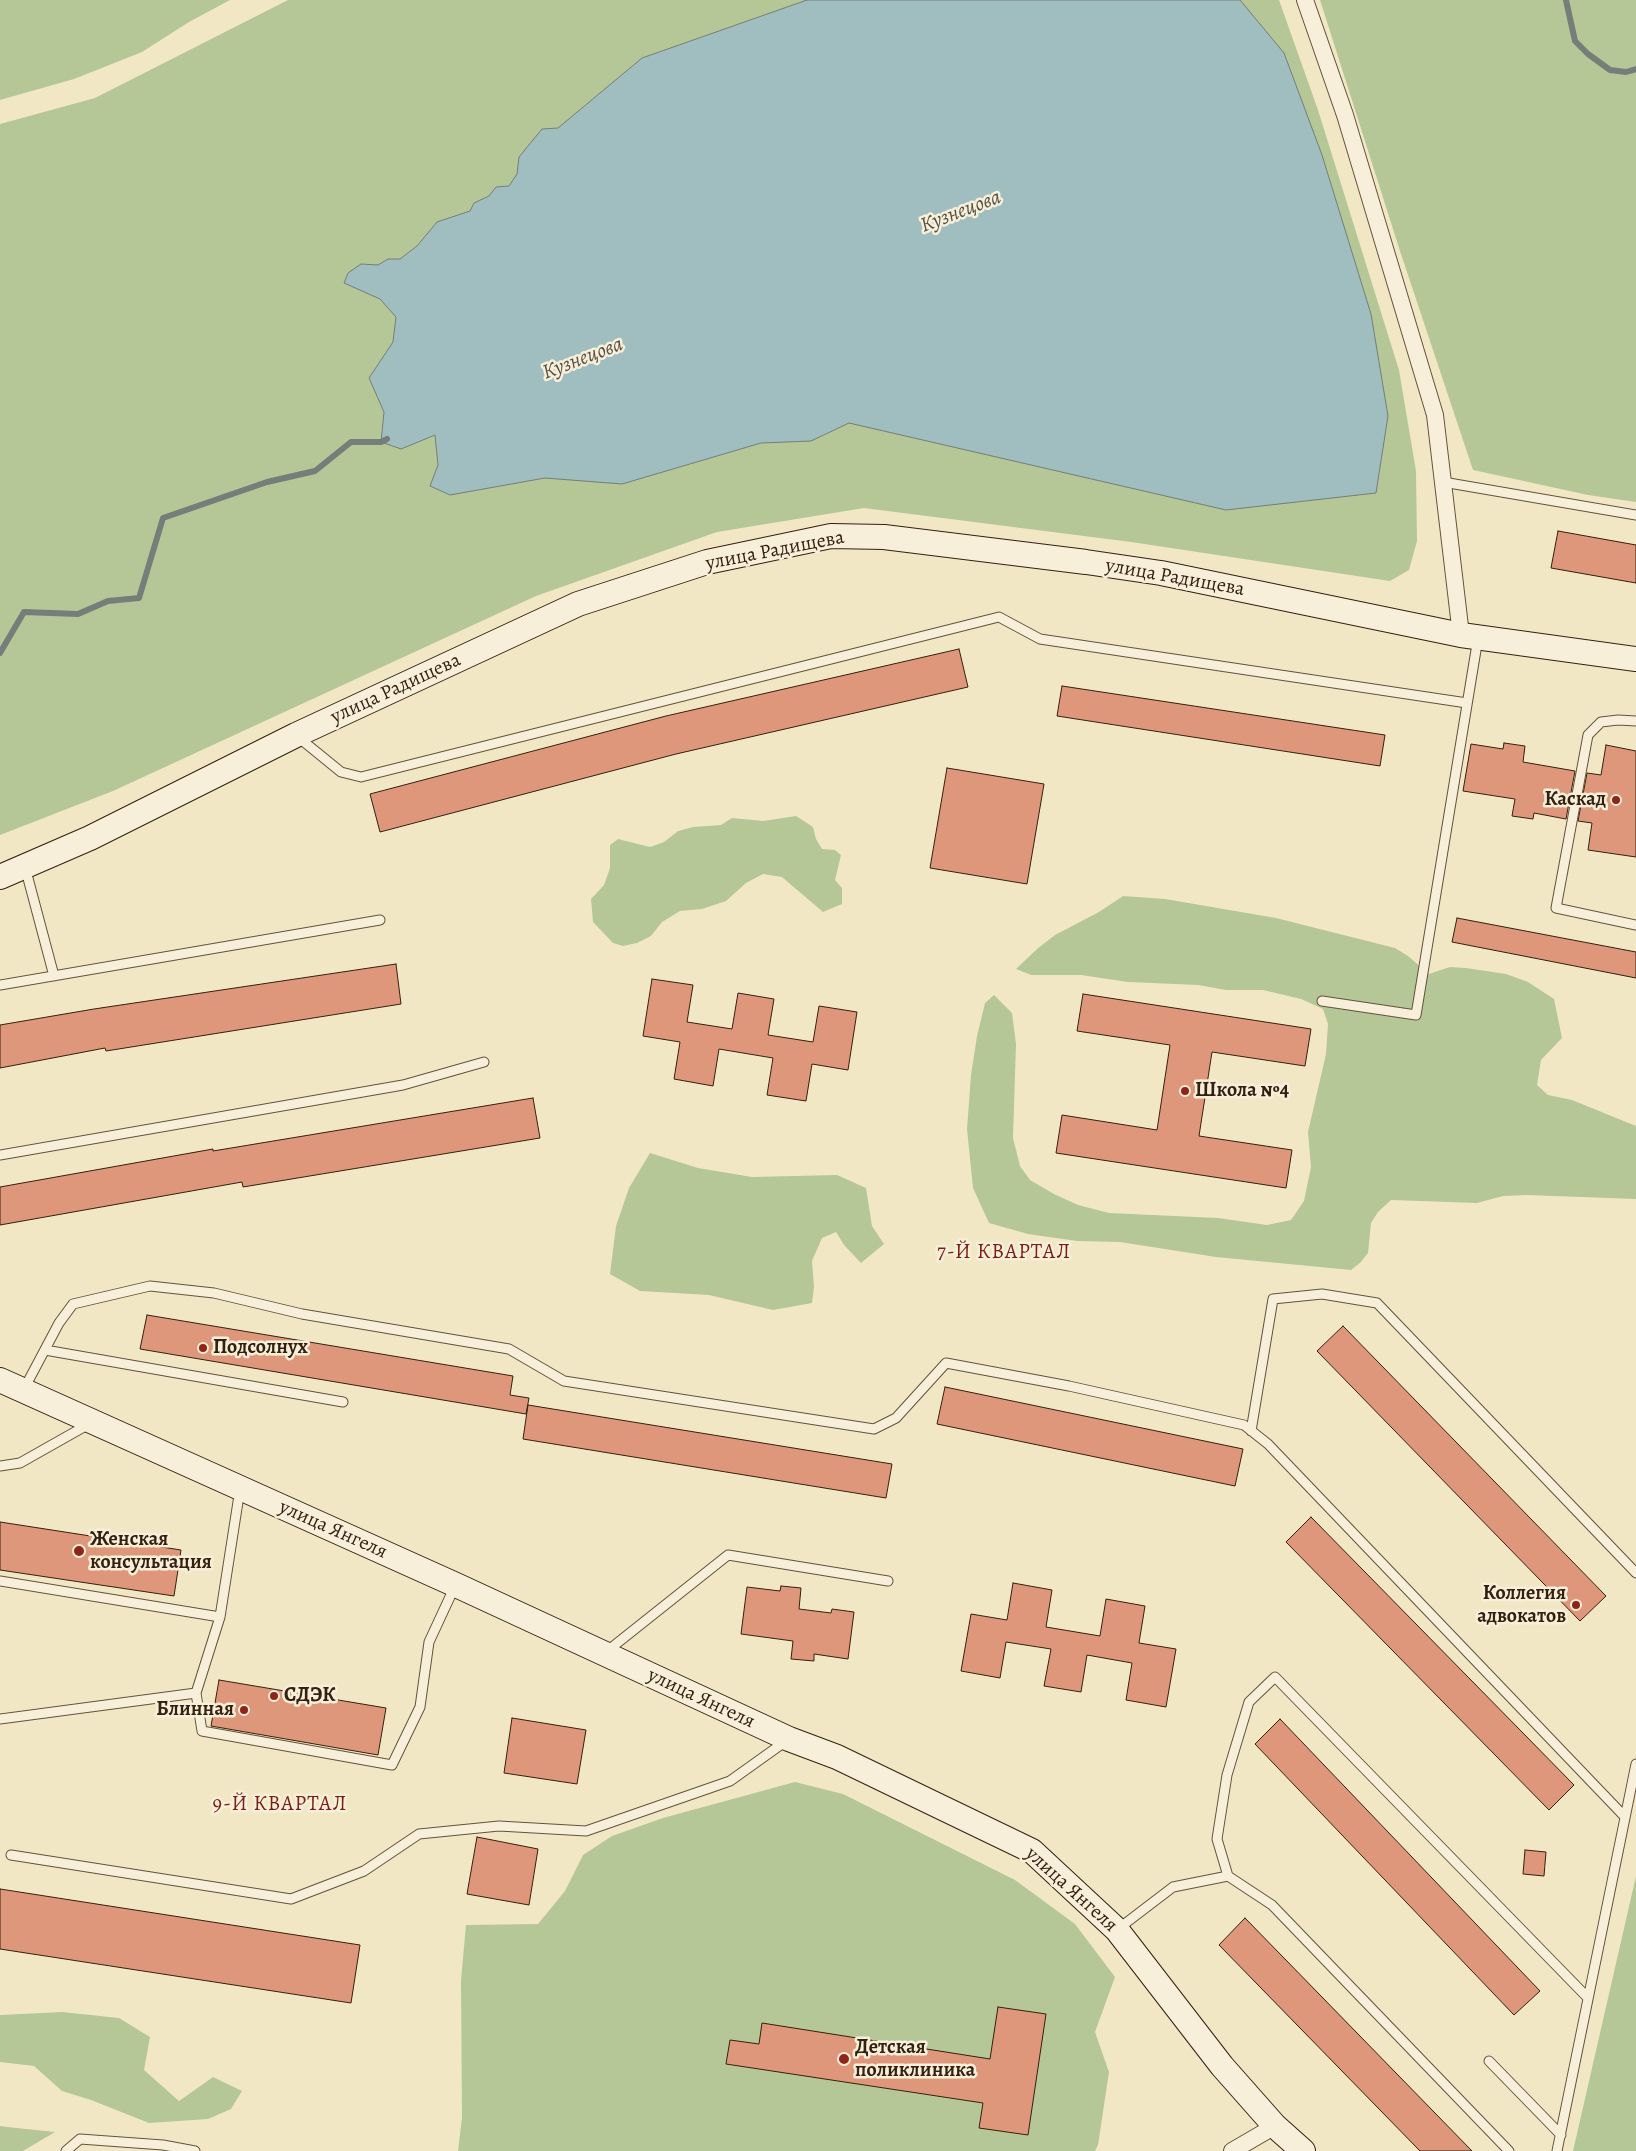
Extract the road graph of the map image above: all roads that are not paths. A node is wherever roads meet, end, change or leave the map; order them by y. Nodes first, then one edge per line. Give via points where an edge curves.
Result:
1 (1305, 0) edge
2 (1443, 482) junction
3 (1636, 515) edge
4 (1469, 636) junction
5 (1636, 659) edge
6 (1467, 704) junction
7 (1636, 721) edge
8 (296, 735) junction
9 (25, 867) junction
10 (0, 877) edge
11 (380, 920) dead end
12 (1636, 924) edge
13 (54, 976) junction
14 (0, 985) edge
15 (1322, 1000) dead end
16 (484, 1062) dead end
17 (0, 1155) edge
18 (45, 1350) junction
19 (0, 1380) edge
20 (24, 1391) junction
21 (343, 1402) dead end
22 (92, 1422) junction
23 (1251, 1430) junction
24 (0, 1466) edge
25 (240, 1489) junction
26 (1636, 1573) edge
27 (0, 1580) edge
28 (888, 1581) dead end
29 (456, 1585) junction
30 (220, 1617) junction
31 (604, 1654) junction
32 (196, 1693) junction
33 (0, 1719) edge
34 (788, 1739) junction
35 (1636, 1764) edge
36 (1625, 1817) junction
37 (11, 1855) dead end
38 (1228, 1876) junction
39 (1117, 1930) junction
40 (1588, 1998) junction
41 (1489, 2061) dead end
42 (1275, 2126) junction
43 (1561, 2135) junction
44 (66, 2151) edge
45 (196, 2151) edge
46 (1232, 2151) edge
47 (1303, 2151) edge
48 (1509, 2151) edge
49 (1557, 2151) edge

1 - 2 street via 1345,115 1435,415
2 - 3 lane
2 - 4 street
4 - 5 street, улица Радищева
4 - 6 lane
4 - 8 street, улица Радищева via 1161,573 961,545 884,537 831,536 707,562 578,604
6 - 8 lane via 1040,639 1000,617 361,777 341,772
6 - 15 lane via 1416,1015
7 - 12 lane via 1601,722 1588,735 1556,908
8 - 9 street, улица Радищева
9 - 10 street, улица Радищева
9 - 13 lane
11 - 13 lane
13 - 14 lane
16 - 17 lane via 404,1085
18 - 20 lane
18 - 21 lane
18 - 23 lane via 73,1304 150,1286 214,1293 302,1314 510,1349 564,1381 874,1429 896,1418 946,1364 1108,1395 1244,1425
19 - 20 street, улица Янгеля
20 - 22 street, улица Янгеля
22 - 24 lane via 20,1463
22 - 25 street, улица Янгеля
23 - 26 lane via 1273,1300 1322,1294 1377,1304
23 - 36 lane
25 - 29 street, улица Янгеля
25 - 30 lane
27 - 30 lane
28 - 31 lane via 728,1556
29 - 31 street, улица Янгеля
29 - 32 lane via 429,1642 420,1708 392,1765 202,1731
30 - 32 lane
31 - 34 street, улица Янгеля
32 - 33 lane
34 - 37 lane via 730,1781 586,1831 499,1826 419,1834 364,1871 292,1899
34 - 39 street, улица Янгеля via 837,1757 1032,1851
35 - 36 lane
36 - 40 lane
38 - 39 lane via 1173,1887
38 - 40 lane via 1217,1839 1227,1775 1249,1702 1275,1677
38 - 48 lane via 1272,1905
39 - 42 street, улица Янгеля via 1222,2066
40 - 43 lane
41 - 43 lane
42 - 46 street
42 - 47 street, улица Янгеля
43 - 49 lane
44 - 45 lane via 80,2139 163,2145

